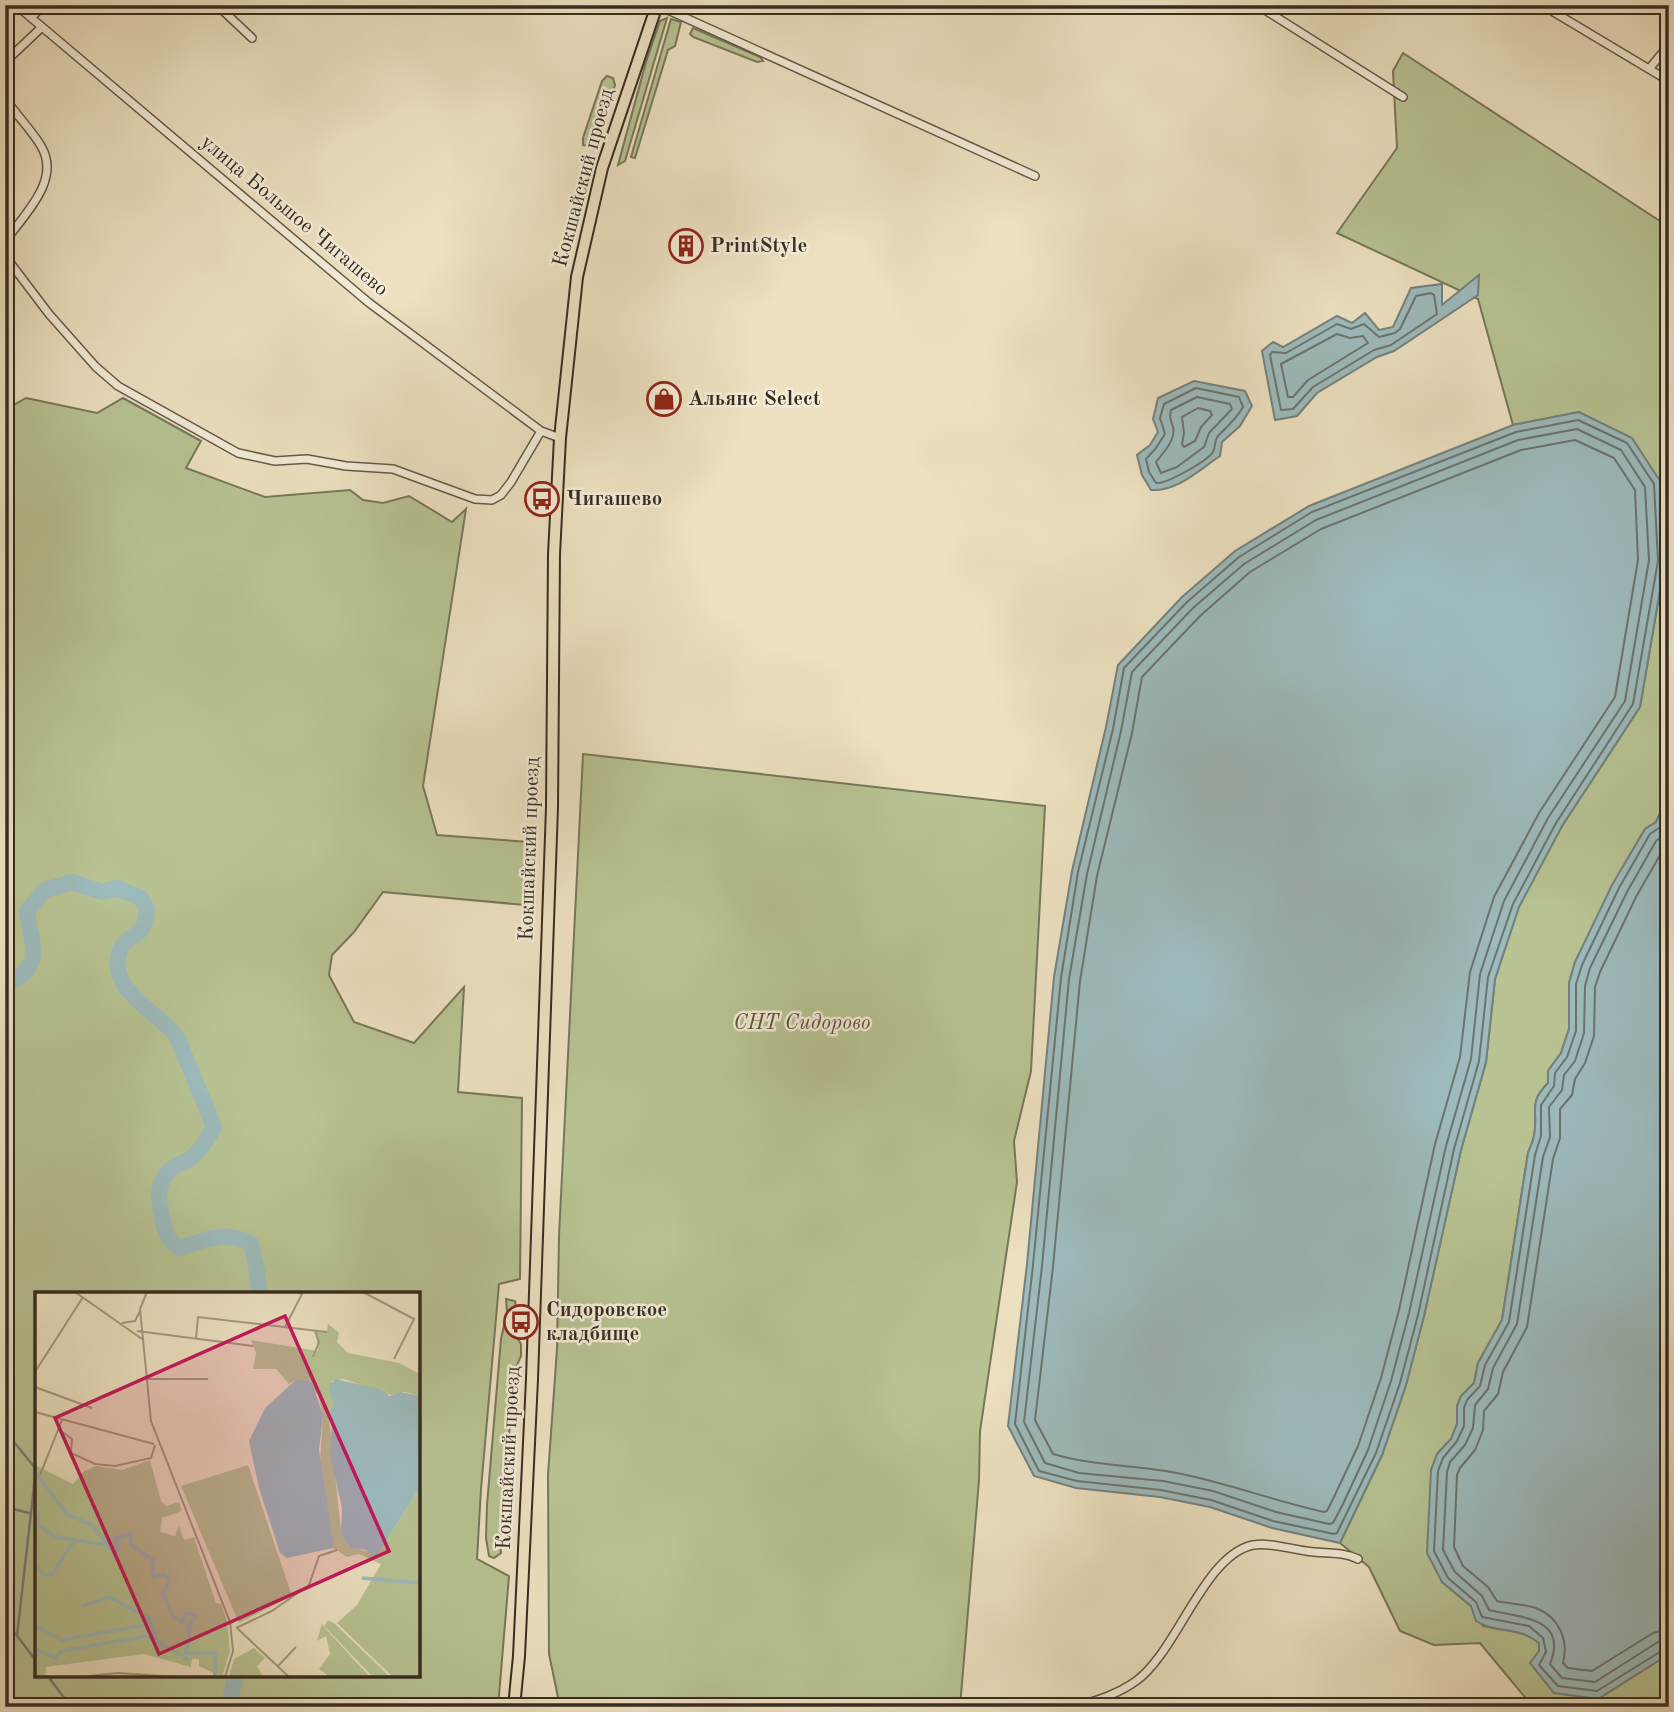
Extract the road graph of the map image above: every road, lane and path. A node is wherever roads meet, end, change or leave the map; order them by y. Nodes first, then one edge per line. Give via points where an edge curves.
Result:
1 (16, 5) edge
2 (43, 5) edge
3 (217, 5) edge
4 (657, 5) edge
5 (1257, 5) edge
6 (1542, 5) edge
7 (31, 18) junction
8 (43, 27) junction
9 (252, 38) dead end
10 (1669, 45) edge
11 (5, 62) edge
12 (1649, 69) junction
13 (1669, 81) edge
14 (1403, 97) dead end
15 (5, 98) edge
16 (1035, 176) dead end
17 (5, 242) edge
18 (5, 256) edge
19 (541, 431) junction
20 (560, 438) junction
21 (1358, 1559) dead end
22 (514, 1707) edge
23 (1072, 1707) edge

1 - 7 street, улица Большое Чигашево
2 - 7 street
3 - 9 street
4 - 16 street, Кокшайский проезд
4 - 20 main road, Кокшайский проезд via 602,168 577,276
5 - 14 street
6 - 12 street
7 - 8 street, улица Большое Чигашево
8 - 11 street
8 - 19 street, улица Большое Чигашево via 368,302
10 - 12 street
12 - 13 street
15 - 17 street via 42,147 47,169 41,192
18 - 19 street via 49,314 118,386 238,453 275,461 307,458 393,469 468,497 492,500 511,482
19 - 20 street, улица Большое Чигашево
20 - 22 main road, Кокшайский проезд via 532,1379
21 - 23 street via 1347,1553 1270,1545 1254,1545 1235,1553 1145,1673 1096,1702

